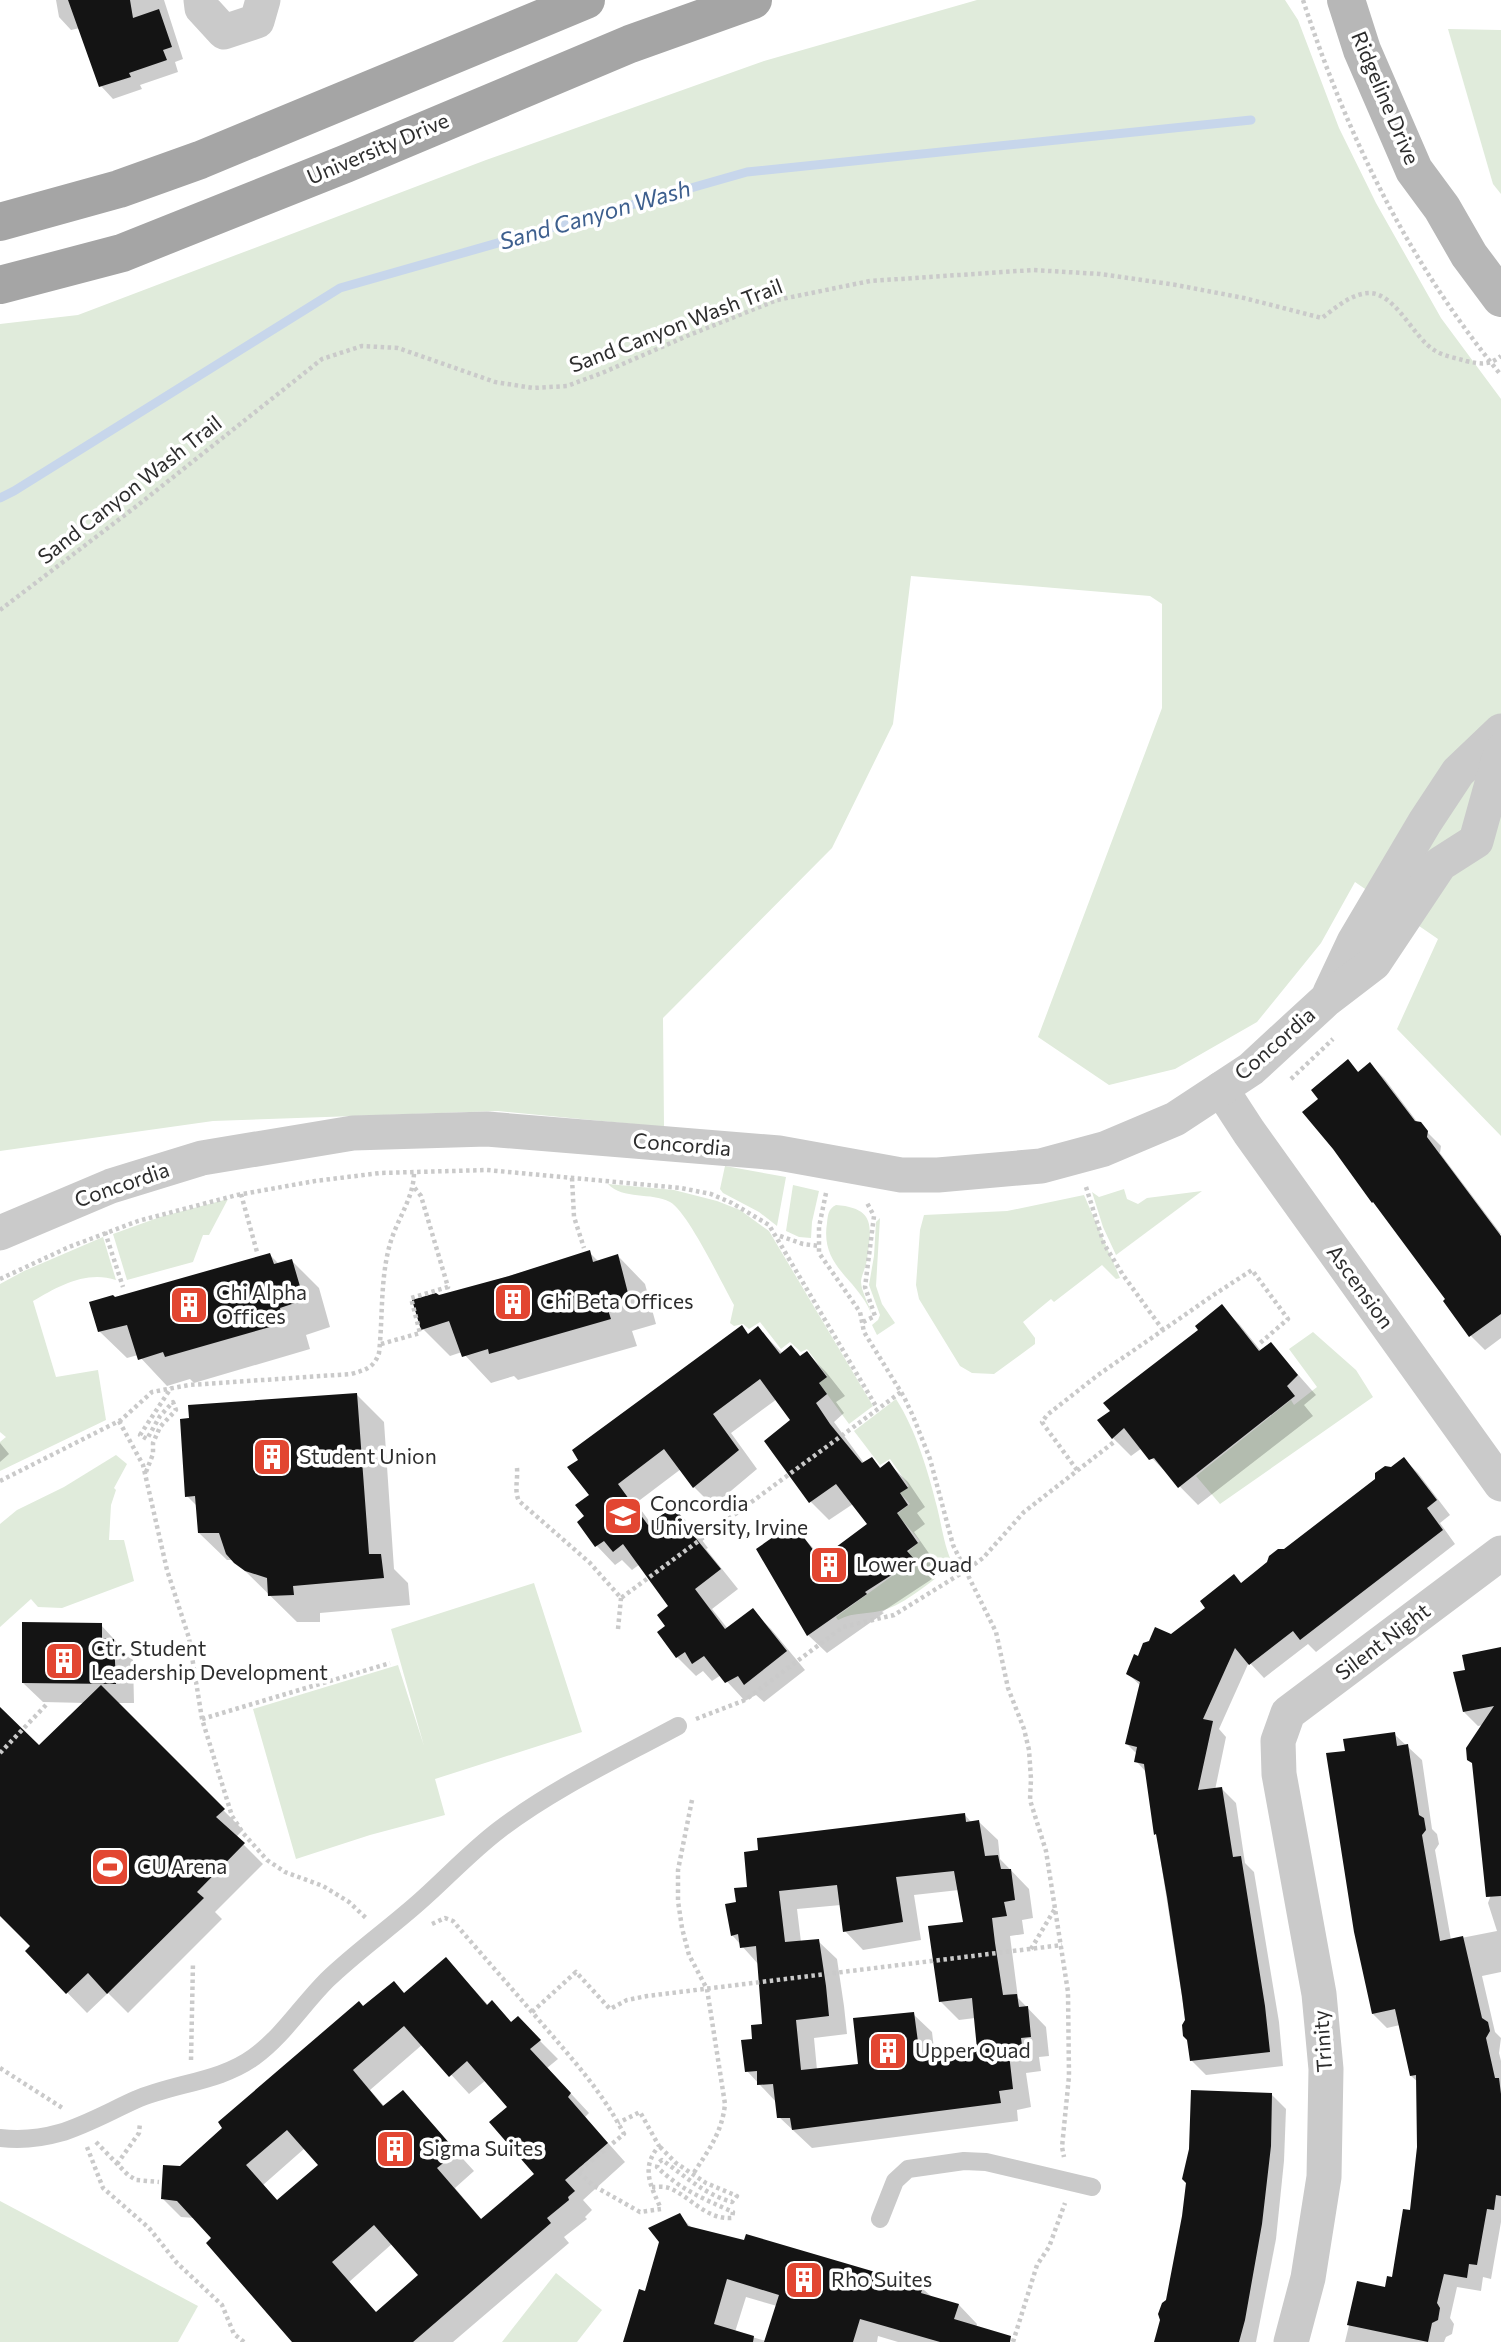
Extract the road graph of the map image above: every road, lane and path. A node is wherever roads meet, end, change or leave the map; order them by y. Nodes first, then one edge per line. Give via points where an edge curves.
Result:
1 (201, 0) edge
2 (263, 0) edge
3 (586, 0) edge
4 (753, 0) edge
5 (1346, 0) edge
6 (0, 222) edge
7 (0, 285) edge
8 (1501, 298) edge
9 (1501, 356) edge
10 (0, 610) edge
11 (1501, 731) edge
12 (1501, 751) edge
13 (1327, 999) junction
14 (1220, 1089) junction
15 (414, 1172) junction
16 (572, 1178) junction
17 (414, 1186) junction
18 (1086, 1187) dead end
19 (826, 1192) dead end
20 (241, 1194) junction
21 (866, 1201) dead end
22 (105, 1232) junction
23 (0, 1233) edge
24 (780, 1236) dead end
25 (819, 1245) junction
26 (584, 1248) dead end
27 (257, 1252) dead end
28 (0, 1279) edge
29 (123, 1287) dead end
30 (863, 1322) junction
31 (1163, 1330) junction
32 (380, 1344) junction
33 (1259, 1344) dead end
34 (171, 1387) junction
35 (901, 1392) junction
36 (877, 1408) junction
37 (120, 1421) junction
38 (140, 1435) junction
39 (1123, 1435) dead end
40 (134, 1447) junction
41 (517, 1468) dead end
42 (1077, 1470) junction
43 (145, 1474) junction
44 (0, 1480) edge
45 (1501, 1484) edge
46 (1501, 1553) edge
47 (965, 1571) junction
48 (621, 1598) junction
49 (618, 1629) dead end
50 (390, 1663) dead end
51 (196, 1687) dead end
52 (46, 1705) dead end
53 (202, 1719) dead end
54 (678, 1726) joint
55 (1278, 1741) joint
56 (0, 1754) edge
57 (692, 1800) dead end
58 (1056, 1906) junction
59 (1062, 1945) junction
60 (1031, 1950) junction
61 (193, 1962) dead end
62 (706, 1989) junction
63 (532, 2012) dead end
64 (190, 2082) junction
65 (131, 2102) junction
66 (618, 2123) dead end
67 (80, 2126) junction
68 (624, 2134) dead end
69 (0, 2138) edge
70 (659, 2146) junction
71 (117, 2164) dead end
72 (693, 2174) junction
73 (1067, 2182) junction
74 (1092, 2187) dead end
75 (652, 2188) junction
76 (880, 2219) dead end
77 (244, 2342) edge
78 (1013, 2342) edge
79 (1291, 2342) edge

1 - 2 street via 202,8 224,32 257,21
3 - 6 main road via 200,160 119,189
4 - 7 main road, University Drive via 630,44 122,253
5 - 8 street, Ridgeline Drive via 1362,50 1414,170
9 - 10 path, Sand Canyon Wash Trail via 1484,365 1434,350 1387,300 1370,293 1347,300 1322,318 1176,285 1033,270 870,281 777,300 566,386 533,388 495,382 398,348 362,346 322,359
11 - 13 street, Concordia via 1458,772 1425,822 1354,942
12 - 13 street, Concordia via 1476,841 1440,864 1374,963
13 - 14 street, Concordia via 1251,1069
14 - 23 street, Concordia via 1175,1119 1104,1149 1041,1166 938,1175 901,1175 779,1153 487,1129 353,1133 202,1158 111,1186
14 - 45 street, Ascension
15 - 16 path via 487,1170
15 - 17 path
15 - 20 path via 355,1175
16 - 26 path via 574,1217
16 - 36 path via 711,1194 769,1225
17 - 32 path via 390,1242
17 - 32 path via 448,1287 411,1298 420,1334
18 - 31 path via 1104,1244
19 - 25 path
20 - 22 path
20 - 27 path
21 - 30 path via 874,1216 865,1287 875,1316
22 - 28 path
22 - 29 path
24 - 25 path
25 - 30 path via 819,1253
30 - 35 path via 864,1332
31 - 33 path via 1252,1270 1288,1319
31 - 42 path via 1098,1375 1042,1422
32 - 34 path via 376,1363 351,1374
34 - 37 path via 152,1392
34 - 38 path
35 - 36 path
35 - 47 path via 930,1460 953,1545
36 - 48 path
37 - 40 path
37 - 44 path
38 - 40 path
38 - 43 path via 147,1439 173,1402 176,1410 160,1427
39 - 42 path
40 - 43 path
41 - 48 path via 515,1493 519,1501 590,1563
42 - 47 path via 1024,1512 983,1558
43 - 51 path via 167,1570 189,1638
46 - 55 street, Silent Night via 1288,1713
47 - 54 path via 894,1615 843,1627 745,1700
47 - 58 path via 996,1632 1008,1688 1024,1729 1030,1800
48 - 49 path
50 - 53 path
52 - 56 path
54 - 64 lane via 574,1781 498,1830 353,1956 254,2058
55 - 79 street, Trinity via 1279,1774 1319,1994 1326,2069 1324,2177 1308,2278
57 - 62 path via 681,1848 678,1893 689,1955
58 - 59 path
58 - 60 path
59 - 60 path
59 - 73 path via 1068,1992 1069,2076 1062,2147
60 - 62 path
61 - 64 path
62 - 63 path via 627,2000 610,2009 576,1972
62 - 72 path via 725,2104 714,2144
64 - 65 lane
65 - 67 lane
65 - 71 path via 139,2133
66 - 70 path via 640,2112
67 - 69 lane via 44,2138
67 - 77 path via 103,2188 149,2228 177,2263 222,2305 234,2334
68 - 75 path via 578,2172 640,2212 661,2209
70 - 72 path
70 - 75 path via 649,2165
72 - 75 path via 737,2196 732,2203 716,2198 662,2160 658,2162 657,2167 679,2186 733,2212 732,2218 696,2206 669,2188
73 - 74 lane
73 - 76 lane via 986,2162 908,2169 895,2181
73 - 78 path via 1066,2202 1037,2265

